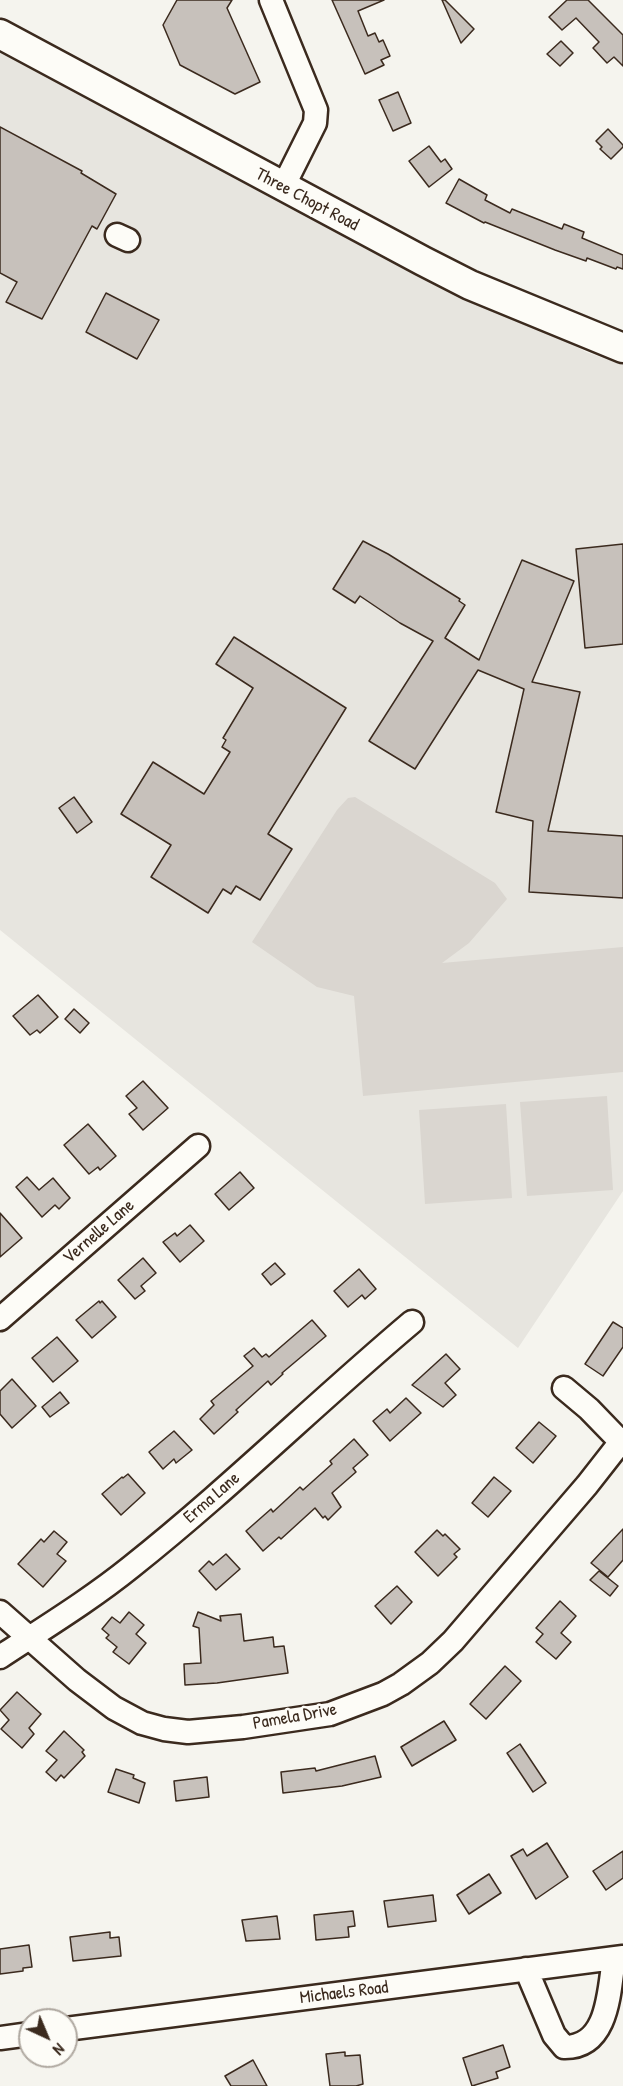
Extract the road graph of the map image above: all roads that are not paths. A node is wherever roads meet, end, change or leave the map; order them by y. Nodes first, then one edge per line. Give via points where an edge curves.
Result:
1 (271, 0) edge
2 (0, 34) edge
3 (283, 187) junction
4 (622, 347) edge
5 (198, 1146) dead end
6 (0, 1319) edge
7 (412, 1323) dead end
8 (564, 1388) dead end
9 (622, 1441) edge
10 (0, 1612) edge
11 (28, 1638) junction
12 (0, 1657) edge
13 (619, 1957) edge
14 (526, 1969) junction
15 (78, 2027) edge
16 (18, 2036) edge
17 (0, 2038) edge

1 - 3 street via 315,110 315,123
2 - 3 main road, Three Chopt Road
3 - 4 main road, Three Chopt Road via 470,285
5 - 6 street, Vernelle Lane
7 - 11 street, Erma Lane via 130,1568
8 - 9 street
9 - 11 street, Pamela Drive via 430,1663 383,1694 330,1714 188,1732 164,1729 114,1708
10 - 11 street, Pamela Drive
11 - 12 street, Erma Lane
13 - 14 street, Michaels Road
13 - 14 street via 606,2014 592,2036 576,2047 564,2047 554,2035
14 - 15 street, Michaels Road
16 - 17 street

